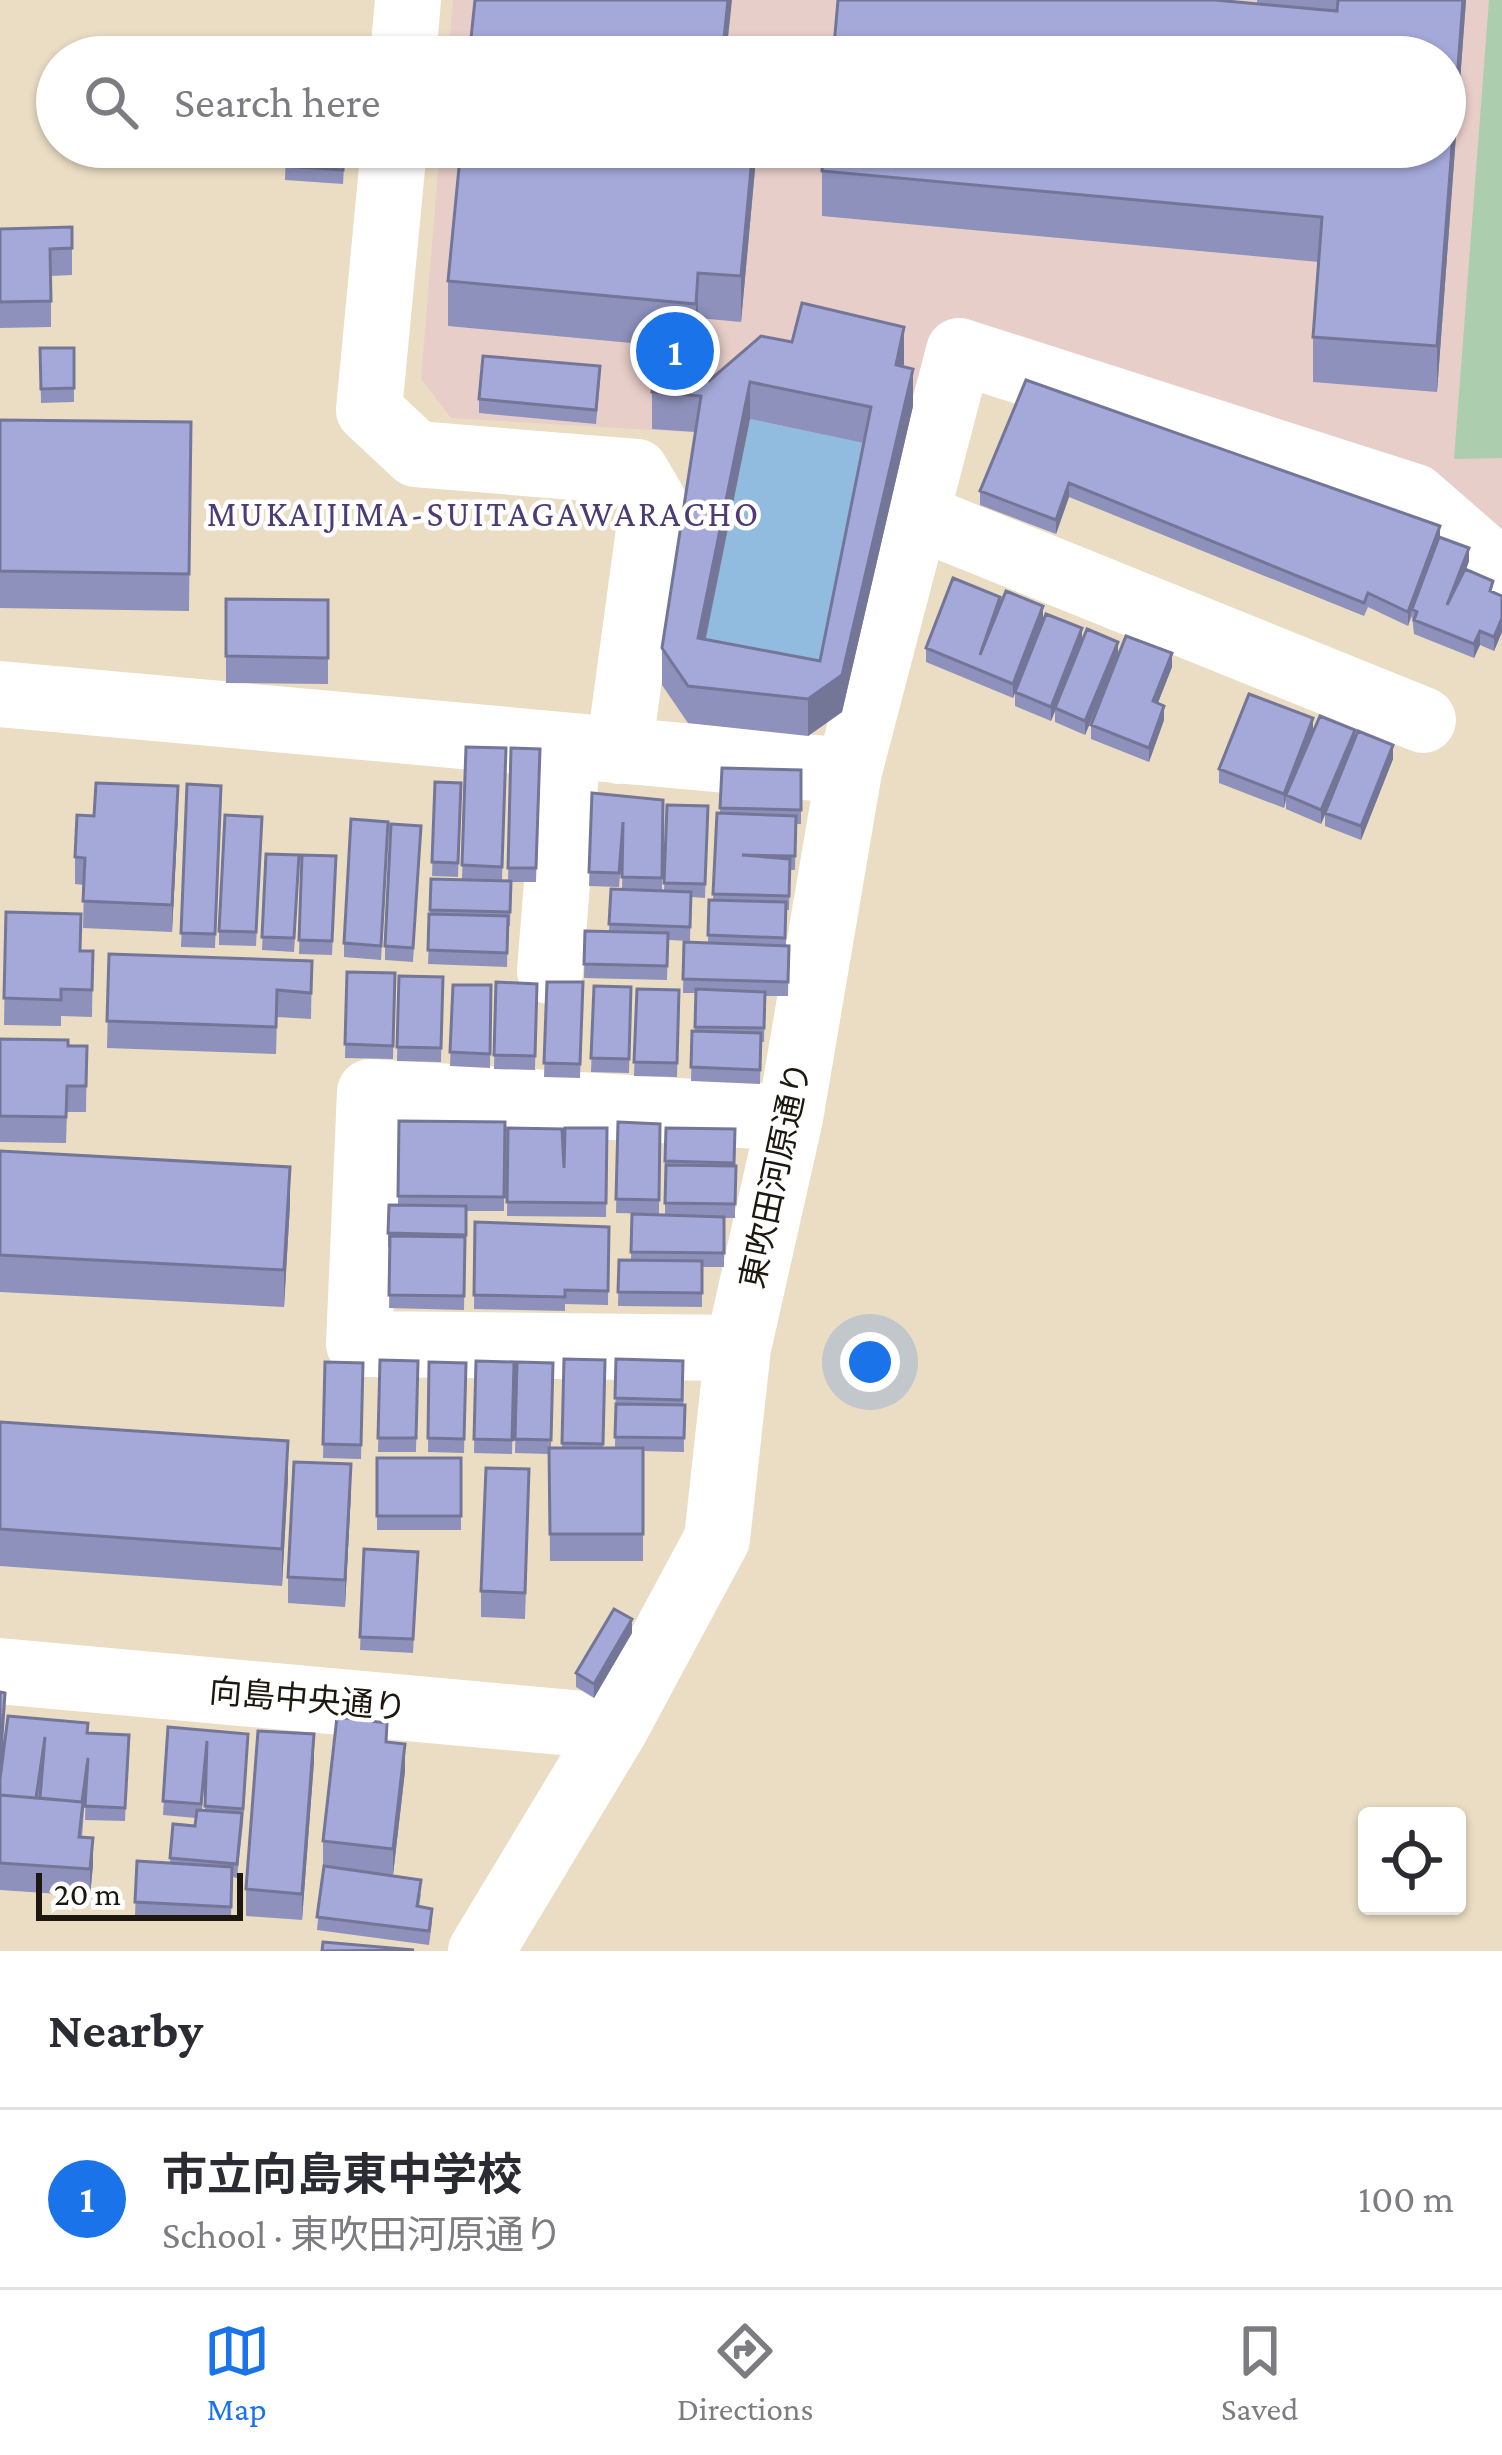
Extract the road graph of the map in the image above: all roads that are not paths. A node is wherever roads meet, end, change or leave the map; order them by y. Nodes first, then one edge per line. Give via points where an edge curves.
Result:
1 (408, 0) edge
2 (405, 36) edge
3 (392, 168) edge
4 (917, 515) junction
5 (1502, 573) edge
6 (0, 694) edge
7 (1424, 720) dead end
8 (594, 748) junction
9 (849, 771) junction
10 (550, 971) dead end
11 (790, 1118) junction
12 (738, 1348) junction
13 (0, 1671) edge
14 (616, 1727) junction
15 (481, 1951) edge

1 - 2 street
3 - 8 street via 369,410 416,454 636,472 653,501
4 - 5 street, 東吹田河原通り via 959,351 1415,497
4 - 7 street
4 - 9 street, 東吹田河原通り
6 - 8 street
8 - 9 street
8 - 10 street
9 - 11 street, 東吹田河原通り
11 - 12 street, 東吹田河原通り
11 - 12 street via 370,1092 359,1344
12 - 14 street, 東吹田河原通り via 717,1539
13 - 14 street, 向島中央通り
14 - 15 street, 東吹田河原通り

